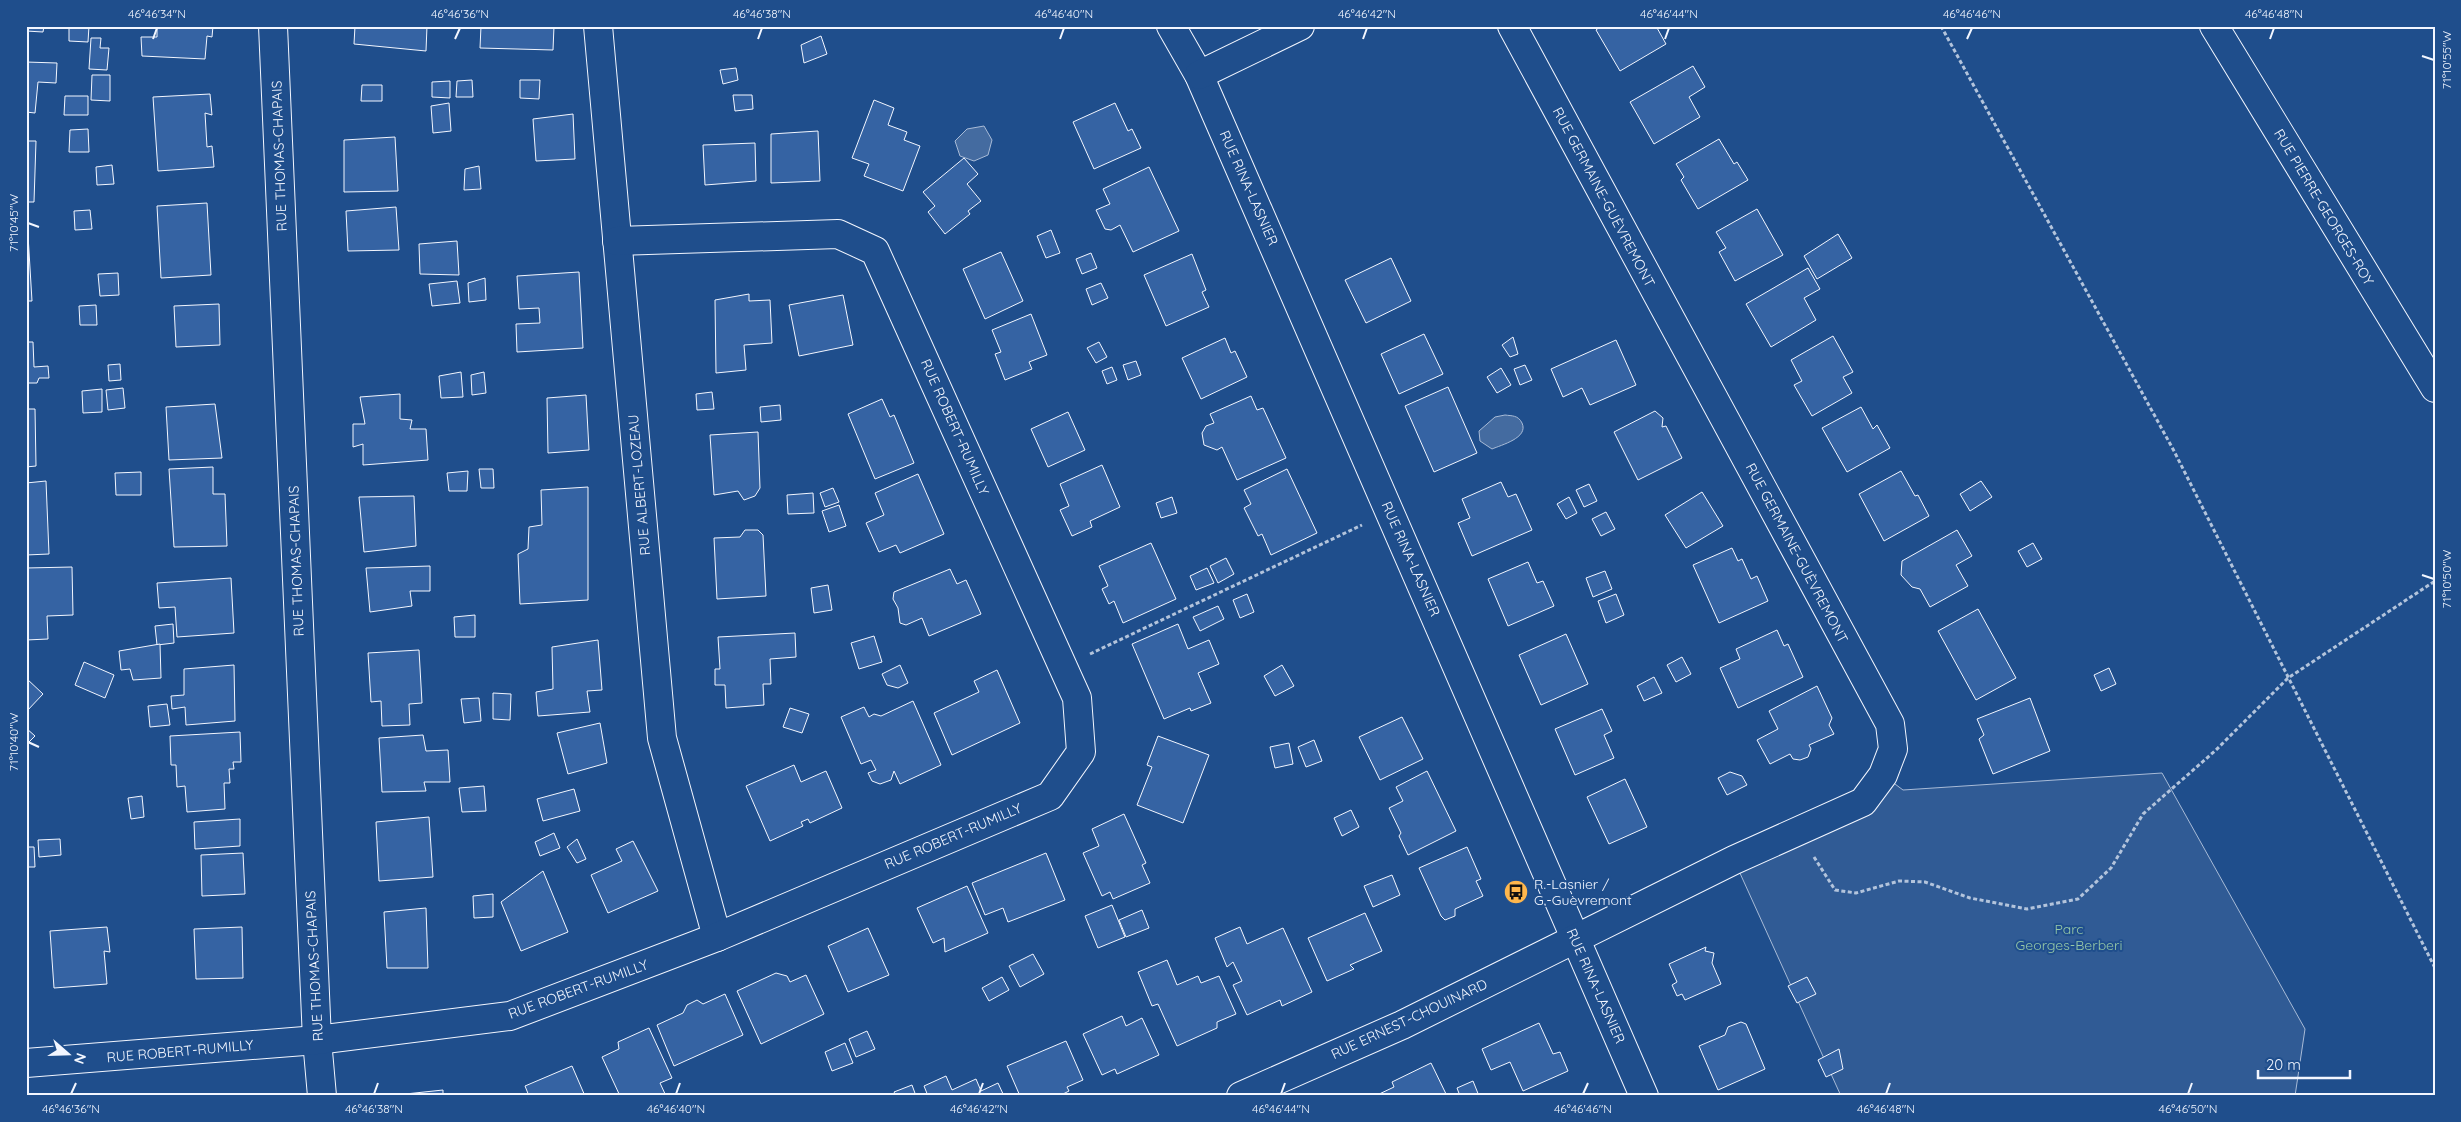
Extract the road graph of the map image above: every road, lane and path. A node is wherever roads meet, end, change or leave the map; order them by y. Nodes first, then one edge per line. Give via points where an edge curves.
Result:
1 (273, 26) edge
2 (598, 26) edge
3 (1170, 26) edge
4 (1300, 26) edge
5 (1512, 26) edge
6 (1941, 26) edge
7 (2214, 26) edge
8 (1199, 75) junction
9 (617, 241) junction
10 (2435, 388) edge
11 (1390, 512) junction
12 (2435, 580) edge
13 (1063, 667) junction
14 (2288, 678) junction
15 (1798, 832) junction
16 (717, 937) junction
17 (1576, 938) junction
18 (2435, 968) edge
19 (317, 1040) junction
20 (26, 1063) edge
21 (322, 1096) edge
22 (1241, 1096) edge
23 (1644, 1096) edge

1 - 19 street, RUE THOMAS-CHAPAIS
2 - 9 street, RUE ALBERT-LOZEAU
3 - 8 street, RUE RINA-LASNIER
4 - 8 street
5 - 15 street, RUE GERMAINE-GUÈVREMONT via 1890,724 1893,748 1883,775 1863,802
6 - 14 path via 2174,451
7 - 10 street, RUE PIERRE-GEORGES-ROY
8 - 11 street, RUE RINA-LASNIER
9 - 13 street, RUE ROBERT-RUMILLY via 838,234 875,251
9 - 16 street, RUE ALBERT-LOZEAU via 662,738
11 - 13 path
11 - 17 street, RUE RINA-LASNIER
12 - 14 path
13 - 16 street, RUE ROBERT-RUMILLY via 1077,698 1081,752 1050,796
14 - 15 path via 2216,750 2143,814 2111,868 2078,898 2027,909 1970,898 1925,882 1899,881 1856,893 1835,890
14 - 18 path
15 - 17 street, RUE GERMAINE-GUÈVREMONT
16 - 19 street, RUE ROBERT-RUMILLY via 510,1016
17 - 22 street, RUE ERNEST-CHOUINARD via 1402,1025
17 - 23 street, RUE RINA-LASNIER
19 - 20 street, RUE ROBERT-RUMILLY
19 - 21 street, RUE THOMAS-CHAPAIS

